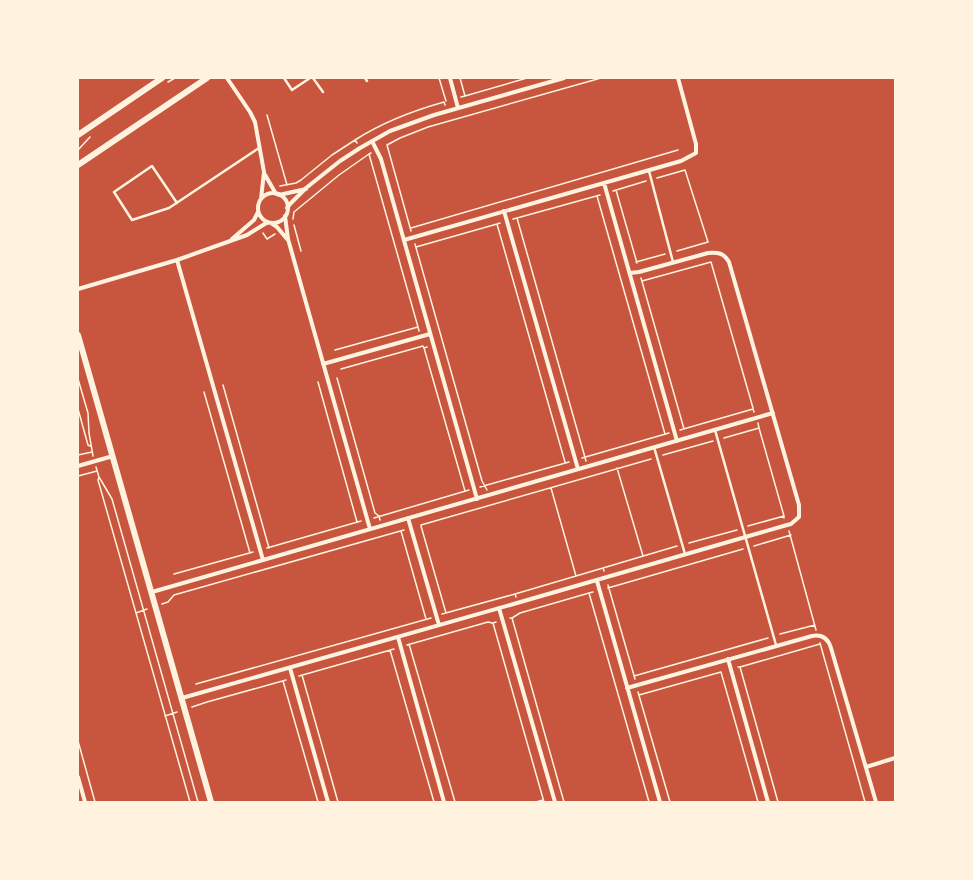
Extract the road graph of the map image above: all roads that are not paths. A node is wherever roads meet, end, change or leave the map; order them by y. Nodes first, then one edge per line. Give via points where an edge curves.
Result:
1 (162, 78) edge
2 (207, 78) edge
3 (227, 78) edge
4 (284, 78) edge
5 (310, 78) edge
6 (313, 78) edge
7 (450, 78) edge
8 (564, 78) edge
9 (678, 78) edge
10 (323, 92) dead end
11 (458, 108) junction
12 (78, 135) edge
13 (372, 141) junction
14 (260, 147) junction
15 (78, 165) edge
16 (649, 170) junction
17 (264, 172) junction
18 (604, 183) junction
19 (306, 188) junction
20 (277, 195) junction
21 (261, 199) junction
22 (177, 203) junction
23 (288, 208) junction
24 (504, 211) junction
25 (258, 212) junction
26 (285, 216) junction
27 (269, 223) junction
28 (232, 239) junction
29 (288, 239) junction
30 (404, 240) junction
31 (177, 260) junction
32 (674, 262) junction
33 (630, 273) junction
34 (78, 289) edge
35 (430, 334) junction
36 (78, 335) edge
37 (323, 364) junction
38 (773, 413) junction
39 (715, 430) junction
40 (677, 441) junction
41 (654, 448) junction
42 (113, 456) junction
43 (78, 466) edge
44 (578, 469) junction
45 (478, 499) junction
46 (408, 518) junction
47 (370, 529) junction
48 (745, 537) junction
49 (685, 554) junction
50 (263, 560) junction
51 (596, 580) junction
52 (152, 592) junction
53 (499, 608) junction
54 (439, 625) junction
55 (398, 637) junction
56 (776, 646) junction
57 (728, 659) junction
58 (290, 668) junction
59 (627, 688) junction
60 (182, 698) junction
61 (895, 758) edge
62 (866, 767) junction
63 (78, 777) edge
64 (85, 802) edge
65 (211, 802) edge
66 (328, 802) edge
67 (444, 802) edge
68 (555, 802) edge
69 (660, 802) edge
70 (768, 802) edge
71 (876, 802) edge

1 - 12 street
2 - 15 street
3 - 14 street via 253,116
4 - 5 lane via 292,90
6 - 10 lane
7 - 11 street
8 - 11 street
9 - 16 street via 696,144 696,153 681,161
11 - 13 street via 411,122
13 - 19 street via 340,161
13 - 30 street
14 - 17 street
14 - 22 lane
16 - 18 street
16 - 32 lane
17 - 20 street
17 - 21 street
18 - 24 street
18 - 33 street
19 - 20 street
19 - 23 street
20 - 21 street via 267,195
20 - 23 street via 286,201
21 - 25 street
22 - 22 lane via 132,220 114,192 152,166
23 - 26 street
24 - 30 street
24 - 44 street
25 - 27 street via 260,217
25 - 28 street via 254,220
26 - 27 street via 279,222
26 - 29 street
27 - 28 street via 247,235
27 - 29 street via 277,227
28 - 31 street
29 - 37 street
30 - 35 street
31 - 34 street
31 - 50 street
32 - 33 street
32 - 38 street via 713,252 718,252 729,262
33 - 40 street
35 - 37 street
35 - 45 street
36 - 42 street
37 - 47 street
38 - 39 street
38 - 48 street via 799,505 799,517 791,524
39 - 40 street
39 - 48 lane
40 - 41 street
41 - 44 street
41 - 49 lane
42 - 43 street
42 - 52 street
44 - 45 street
45 - 46 street
46 - 47 street
46 - 54 street
47 - 50 street
48 - 49 street
48 - 56 lane
49 - 51 street
50 - 52 street
51 - 53 street
51 - 59 street
52 - 60 street
53 - 54 street
53 - 68 street
54 - 55 street
55 - 58 street
55 - 67 street
56 - 57 street
56 - 62 street via 817,635 829,642
57 - 59 street
57 - 70 street
58 - 60 street
58 - 66 street
59 - 69 street
60 - 65 street
61 - 62 street
62 - 71 street
63 - 64 street

